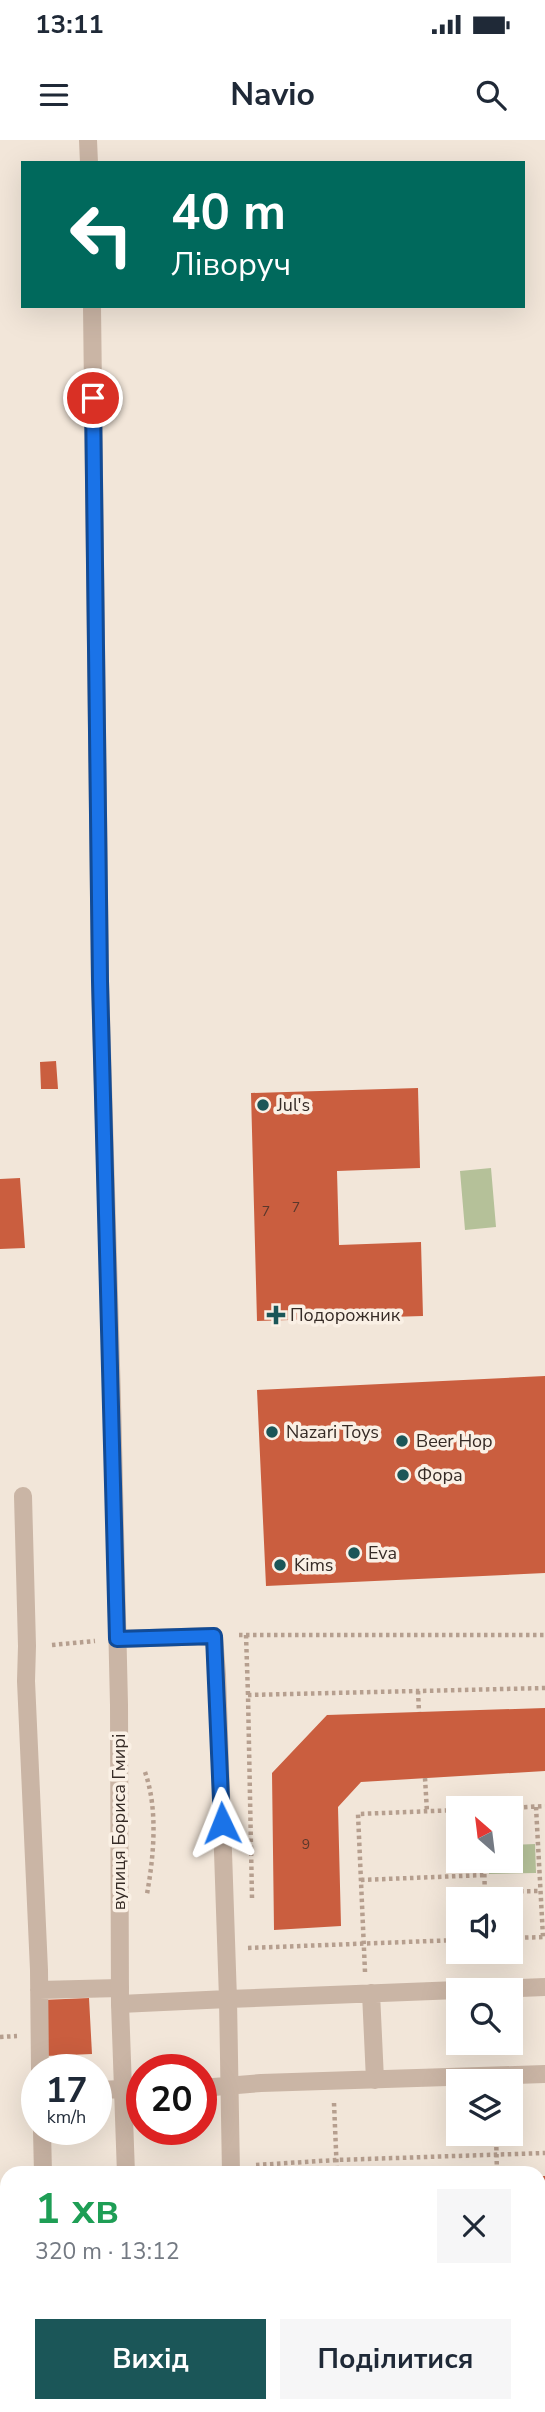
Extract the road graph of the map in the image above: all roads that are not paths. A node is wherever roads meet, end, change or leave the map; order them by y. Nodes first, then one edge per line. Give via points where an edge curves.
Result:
1 (88, 140) edge
2 (89, 161) edge
3 (92, 308) edge
4 (23, 1496) dead end
5 (117, 1639) junction
6 (545, 1987) edge
7 (523, 1988) edge
8 (39, 1990) junction
9 (446, 1990) edge
10 (369, 1993) junction
11 (120, 1996) junction
12 (228, 1998) junction
13 (40, 2054) edge
14 (126, 2054) edge
15 (545, 2074) edge
16 (375, 2080) junction
17 (229, 2086) junction
18 (217, 2087) edge
19 (42, 2145) edge
20 (127, 2145) edge
21 (43, 2166) edge
22 (126, 2166) edge
23 (231, 2166) edge

1 - 2 street
3 - 5 street, вулиця Бориса Гмирі via 100,981
4 - 8 street
5 - 11 street, вулиця Бориса Гмирі
5 - 12 street via 214,1636
6 - 7 street
8 - 11 street
8 - 13 street
9 - 10 street
10 - 12 street
10 - 16 street
11 - 12 street
11 - 14 street, вулиця Бориса Гмирі
12 - 17 street
15 - 16 street
16 - 17 street
17 - 18 street
17 - 23 street
19 - 21 street
20 - 22 street, вулиця Бориса Гмирі

